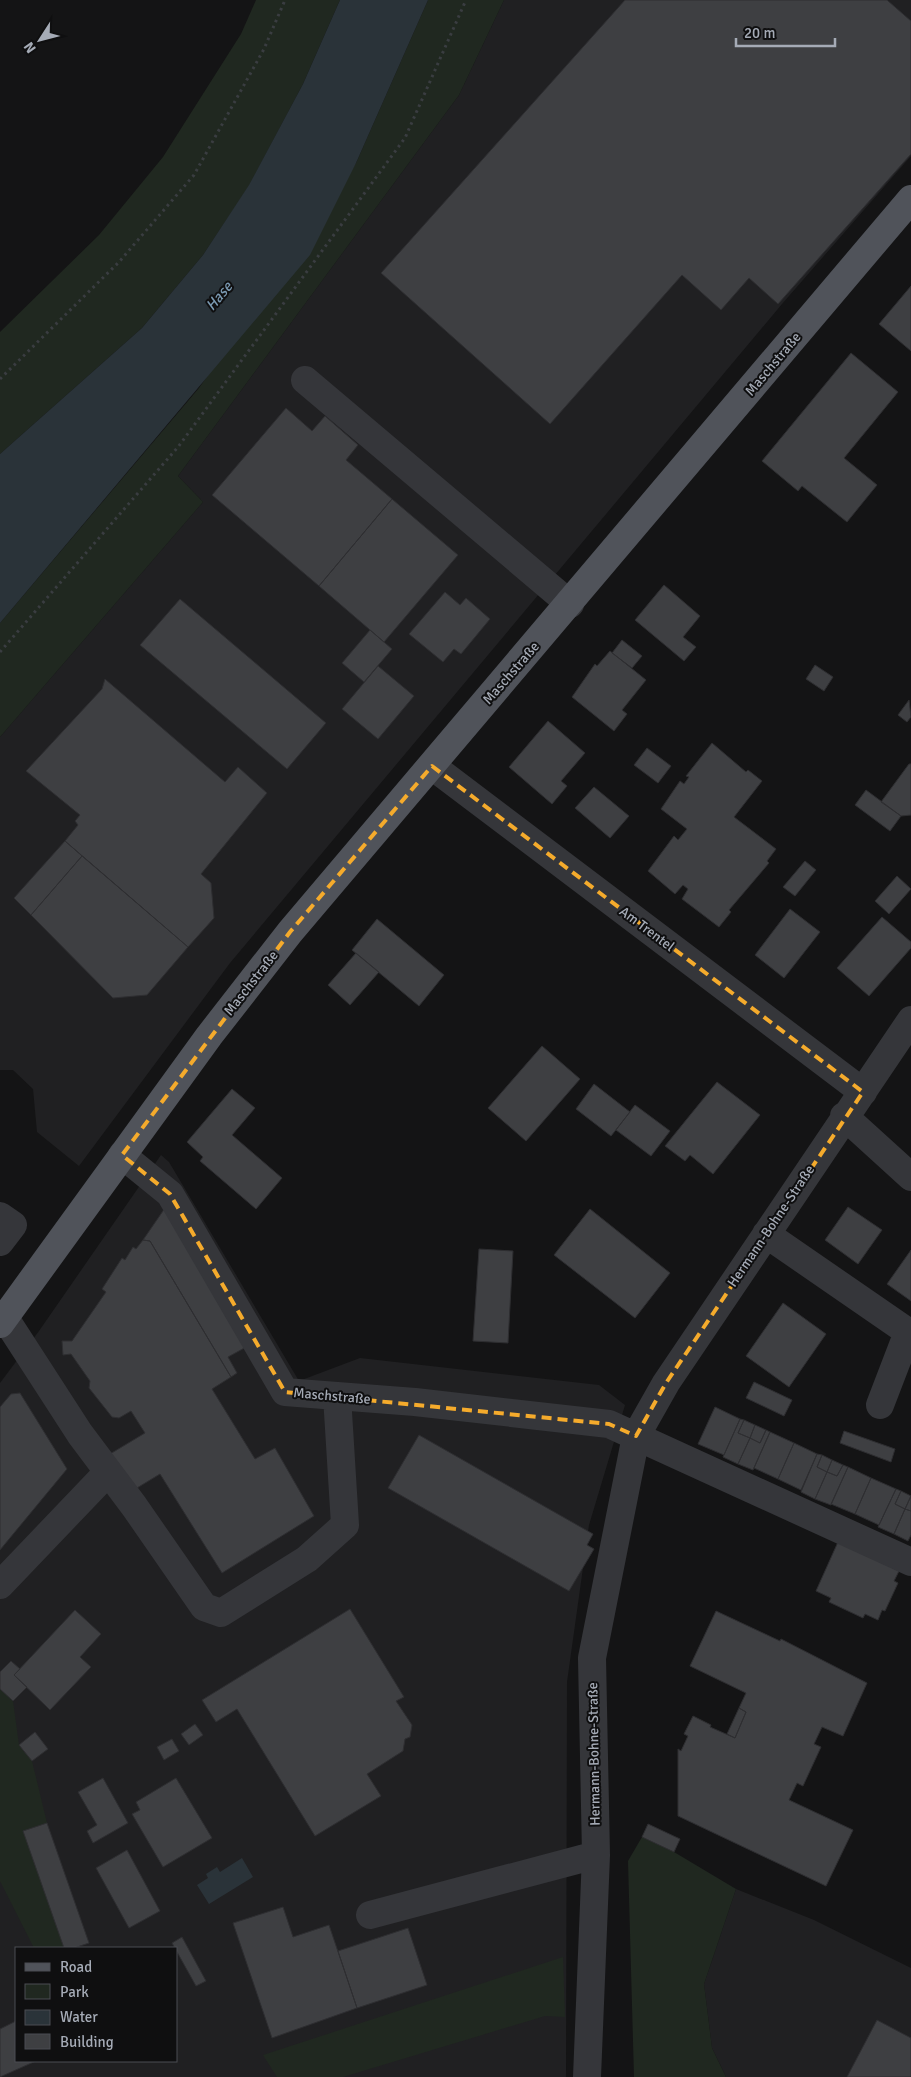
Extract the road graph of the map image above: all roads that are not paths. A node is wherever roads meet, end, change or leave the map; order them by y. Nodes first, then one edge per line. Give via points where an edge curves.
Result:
1 (911, 199) edge
2 (305, 380) dead end
3 (570, 604) junction
4 (432, 766) junction
5 (911, 1020) edge
6 (863, 1092) junction
7 (844, 1116) junction
8 (122, 1155) junction
9 (911, 1177) edge
10 (0, 1216) edge
11 (766, 1234) junction
12 (0, 1242) edge
13 (2, 1321) edge
14 (337, 1396) junction
15 (880, 1405) dead end
16 (636, 1436) junction
17 (108, 1472) junction
18 (911, 1562) edge
19 (0, 1585) edge
20 (596, 1855) junction
21 (370, 1915) dead end
22 (586, 2077) edge

1 - 3 main road, Maschstraße
2 - 3 street
3 - 4 main road, Maschstraße
4 - 6 street, Am Trentel via 523,844
4 - 8 main road, Maschstraße via 290,932
5 - 6 street, Hermann-Bohne-Straße
6 - 7 street, Hermann-Bohne-Straße
7 - 9 street
7 - 11 street, Hermann-Bohne-Straße
8 - 13 main road, Maschstraße
8 - 14 street, Maschstraße via 170,1194 285,1392
10 - 12 street via 13,1225
11 - 15 street via 908,1332
11 - 16 street, Hermann-Bohne-Straße via 666,1382
13 - 17 street
14 - 16 street, Maschstraße via 609,1424
14 - 17 street via 345,1525 307,1559 221,1613 204,1607
16 - 18 street
16 - 20 street, Hermann-Bohne-Straße via 592,1658
17 - 19 street
20 - 21 street
20 - 22 street, Hermann-Bohne-Straße

